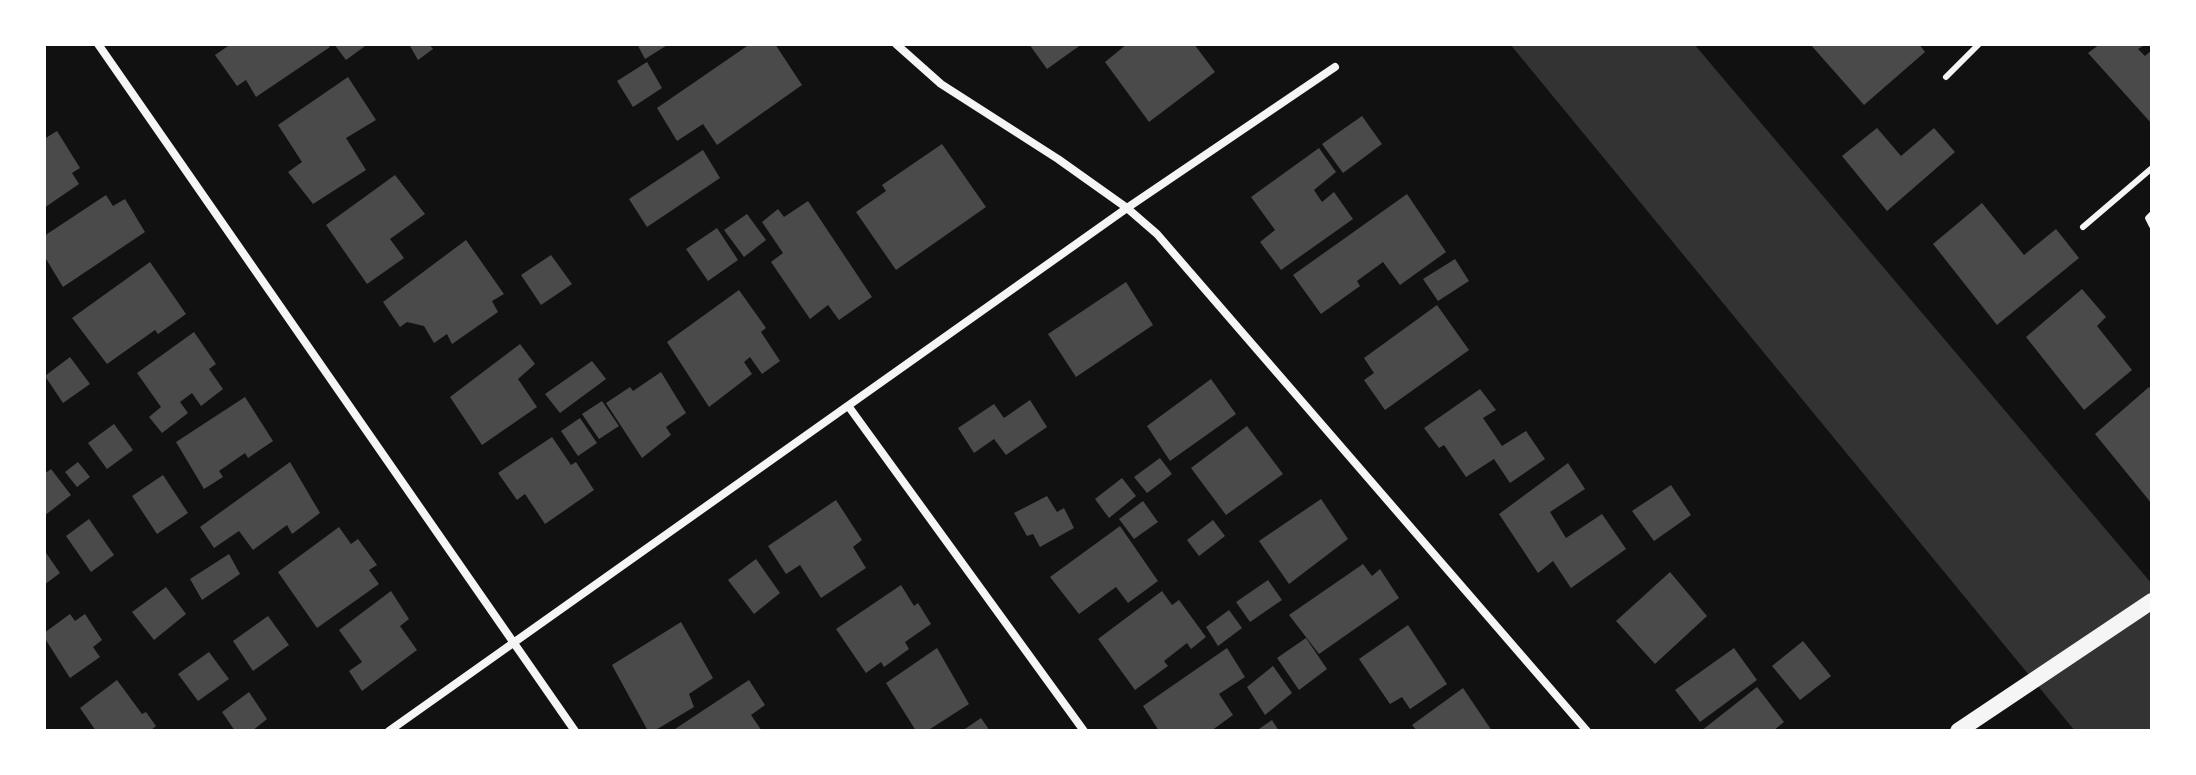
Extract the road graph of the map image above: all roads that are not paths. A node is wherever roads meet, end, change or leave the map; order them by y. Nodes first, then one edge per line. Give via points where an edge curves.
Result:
1 (98, 44) edge
2 (896, 44) edge
3 (1979, 44) edge
4 (1335, 67) dead end
5 (1946, 77) dead end
6 (2152, 168) edge
7 (1127, 208) junction
8 (2152, 214) edge
9 (2152, 226) edge
10 (2083, 227) dead end
11 (849, 407) junction
12 (2152, 601) edge
13 (514, 644) junction
14 (389, 731) edge
15 (575, 731) edge
16 (1084, 731) edge
17 (1587, 731) edge
18 (1958, 731) edge

1 - 13 street
2 - 7 street via 941,84
3 - 5 lane
4 - 7 street
6 - 10 lane
7 - 11 street
7 - 17 street via 1157,234
8 - 9 lane
11 - 13 street
11 - 16 street
12 - 18 main road
13 - 14 street
13 - 15 street

